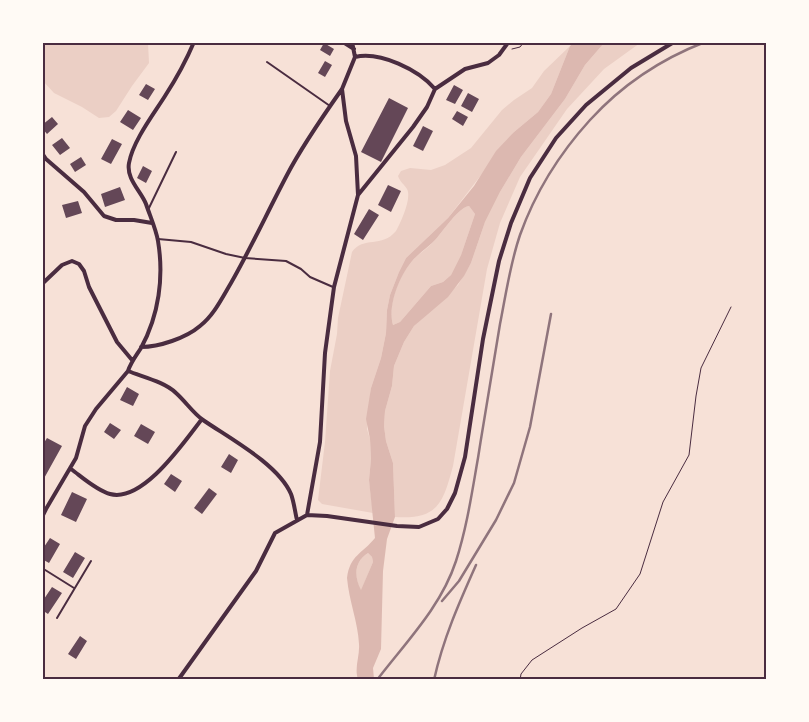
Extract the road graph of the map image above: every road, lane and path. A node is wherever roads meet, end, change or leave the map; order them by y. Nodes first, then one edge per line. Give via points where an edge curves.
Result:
1 (194, 42) edge
2 (343, 42) edge
3 (352, 42) edge
4 (524, 42) edge
5 (674, 42) edge
6 (507, 43) edge
7 (354, 49) junction
8 (355, 57) junction
9 (267, 62) dead end
10 (342, 89) junction
11 (435, 89) junction
12 (330, 106) junction
13 (176, 152) dead end
14 (42, 153) edge
15 (358, 195) junction
16 (148, 210) junction
17 (152, 223) junction
18 (158, 239) junction
19 (245, 258) junction
20 (42, 284) edge
21 (334, 287) junction
22 (731, 307) dead end
23 (141, 347) junction
24 (132, 360) junction
25 (128, 371) junction
26 (202, 419) junction
27 (71, 468) junction
28 (44, 507) edge
29 (307, 515) junction
30 (42, 517) edge
31 (297, 520) junction
32 (91, 561) dead end
33 (42, 568) edge
34 (74, 588) junction
35 (57, 618) dead end
36 (435, 676) dead end
37 (178, 680) edge
38 (436, 680) edge
39 (520, 680) edge

1 - 16 street via 135,146 129,164 130,173
2 - 7 street
3 - 7 street
4 - 6 path via 512,49
5 - 29 street via 631,68 586,105 556,138 530,178 499,261 483,338 465,457 447,509 438,519 419,527
6 - 11 street via 488,63 465,69
7 - 8 street
8 - 10 street
8 - 11 street via 365,55 404,66 430,82
9 - 12 lane
10 - 12 street
10 - 15 street via 346,122 356,156
11 - 15 street via 413,127
12 - 19 street via 288,174
13 - 16 lane
14 - 17 street via 84,192 104,216
15 - 21 street
16 - 17 street
17 - 18 street
18 - 19 lane via 191,242
18 - 23 street via 162,276
19 - 21 lane via 286,261 310,277
19 - 23 street via 214,312 201,326 188,335 154,347
20 - 24 street via 62,265 72,261 79,264 117,342
21 - 29 street via 325,353 320,442
22 - 39 path via 701,368 689,455 663,502 640,574 616,609 532,660
23 - 24 street
24 - 25 street
25 - 26 street via 175,392
25 - 27 street via 85,426
26 - 27 street via 151,479 126,494 110,494
26 - 31 street via 244,446 280,479 290,493
27 - 28 street
28 - 30 street
29 - 31 street
31 - 37 street via 275,533 256,571
32 - 34 lane
33 - 34 lane
34 - 35 lane
36 - 38 path

